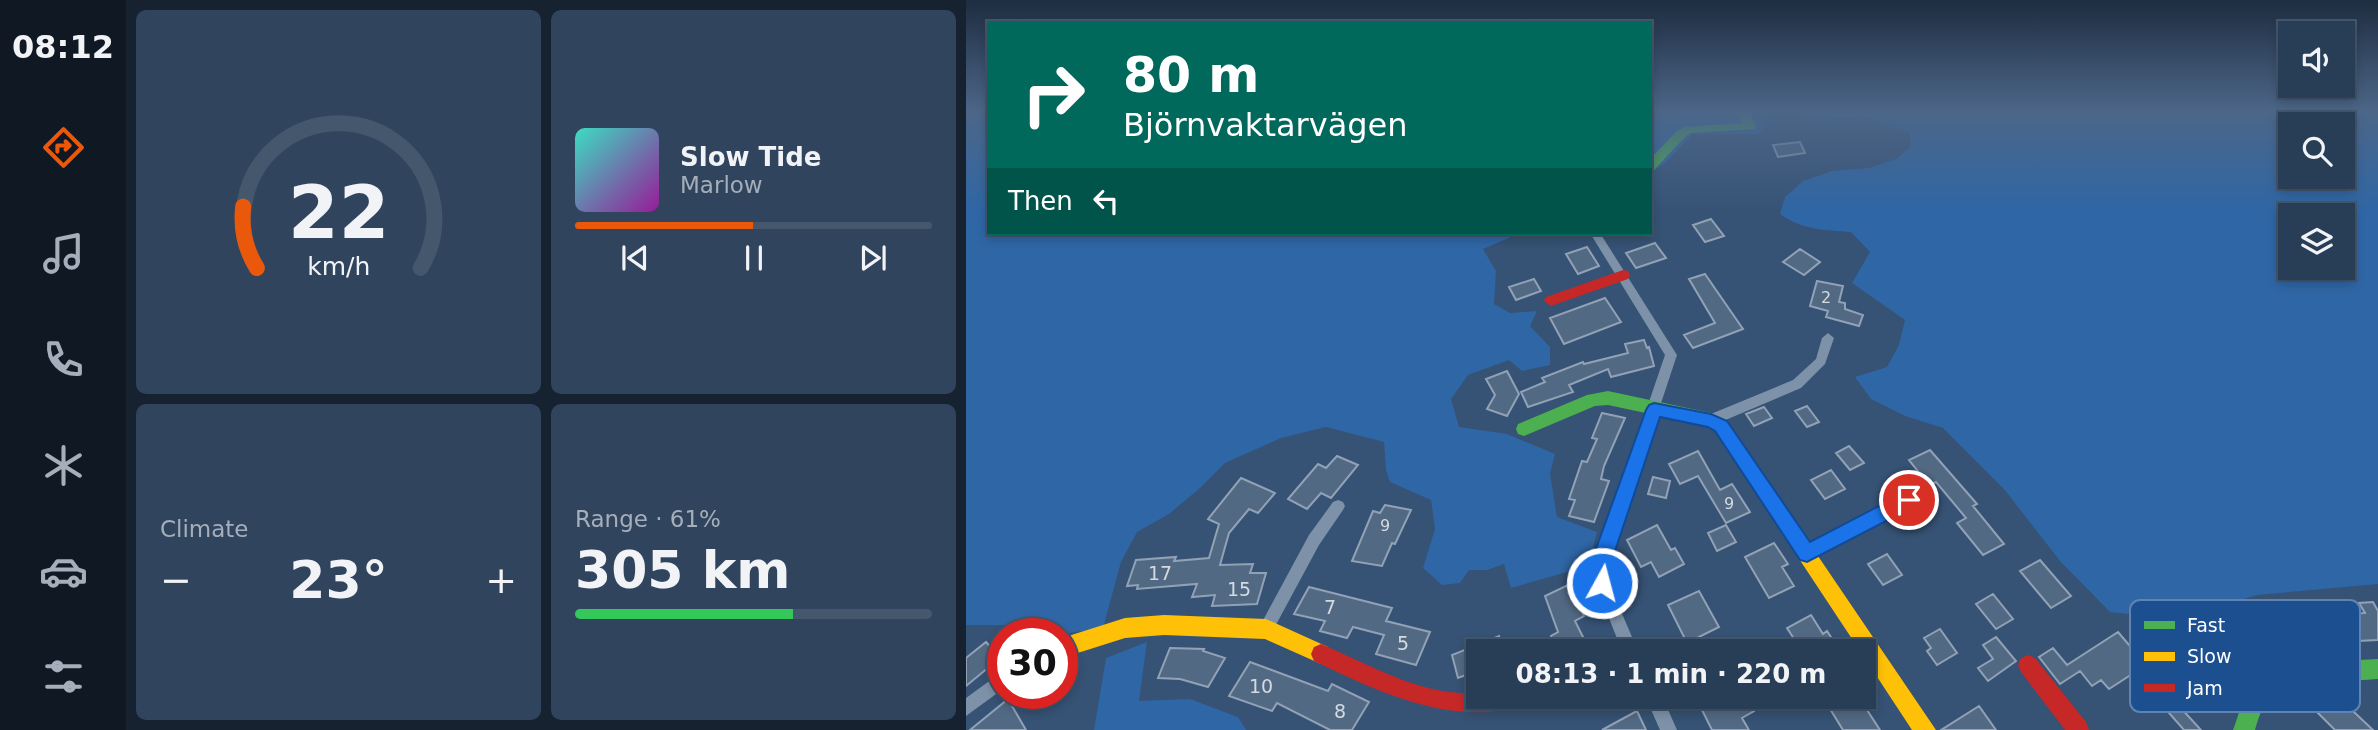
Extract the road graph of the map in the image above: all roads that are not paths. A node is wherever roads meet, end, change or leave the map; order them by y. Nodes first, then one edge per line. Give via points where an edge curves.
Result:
1 (1671, 145) edge
2 (1652, 165) edge
3 (1596, 235) edge
4 (1623, 275) junction
5 (1551, 301) dead end
6 (1828, 338) dead end
7 (1654, 410) junction
8 (1711, 421) junction
9 (1524, 429) dead end
10 (1909, 500) dead end
11 (1338, 506) dead end
12 (1807, 553) junction
13 (1266, 629) junction
14 (1623, 639) edge
15 (1078, 643) edge
16 (2028, 665) dead end
17 (2378, 668) edge
18 (2360, 670) edge
19 (987, 692) edge
20 (1466, 705) edge
21 (966, 708) edge
22 (1659, 709) edge
23 (2252, 712) edge
24 (1669, 730) edge
25 (1925, 730) edge
26 (2078, 730) edge
27 (2244, 730) edge

1 - 2 street
3 - 4 street
4 - 5 street
4 - 7 street via 1671,355
6 - 8 street via 1821,361 1797,384
7 - 8 street
7 - 9 street via 1608,398 1593,400
7 - 14 street via 1603,557 1602,583
8 - 12 street via 1721,426
10 - 12 lane
11 - 13 street via 1314,540
12 - 25 street
13 - 15 street via 1164,625 1125,628
13 - 20 street via 1407,694
16 - 26 street
17 - 18 street
19 - 21 street
22 - 24 street
23 - 27 street

